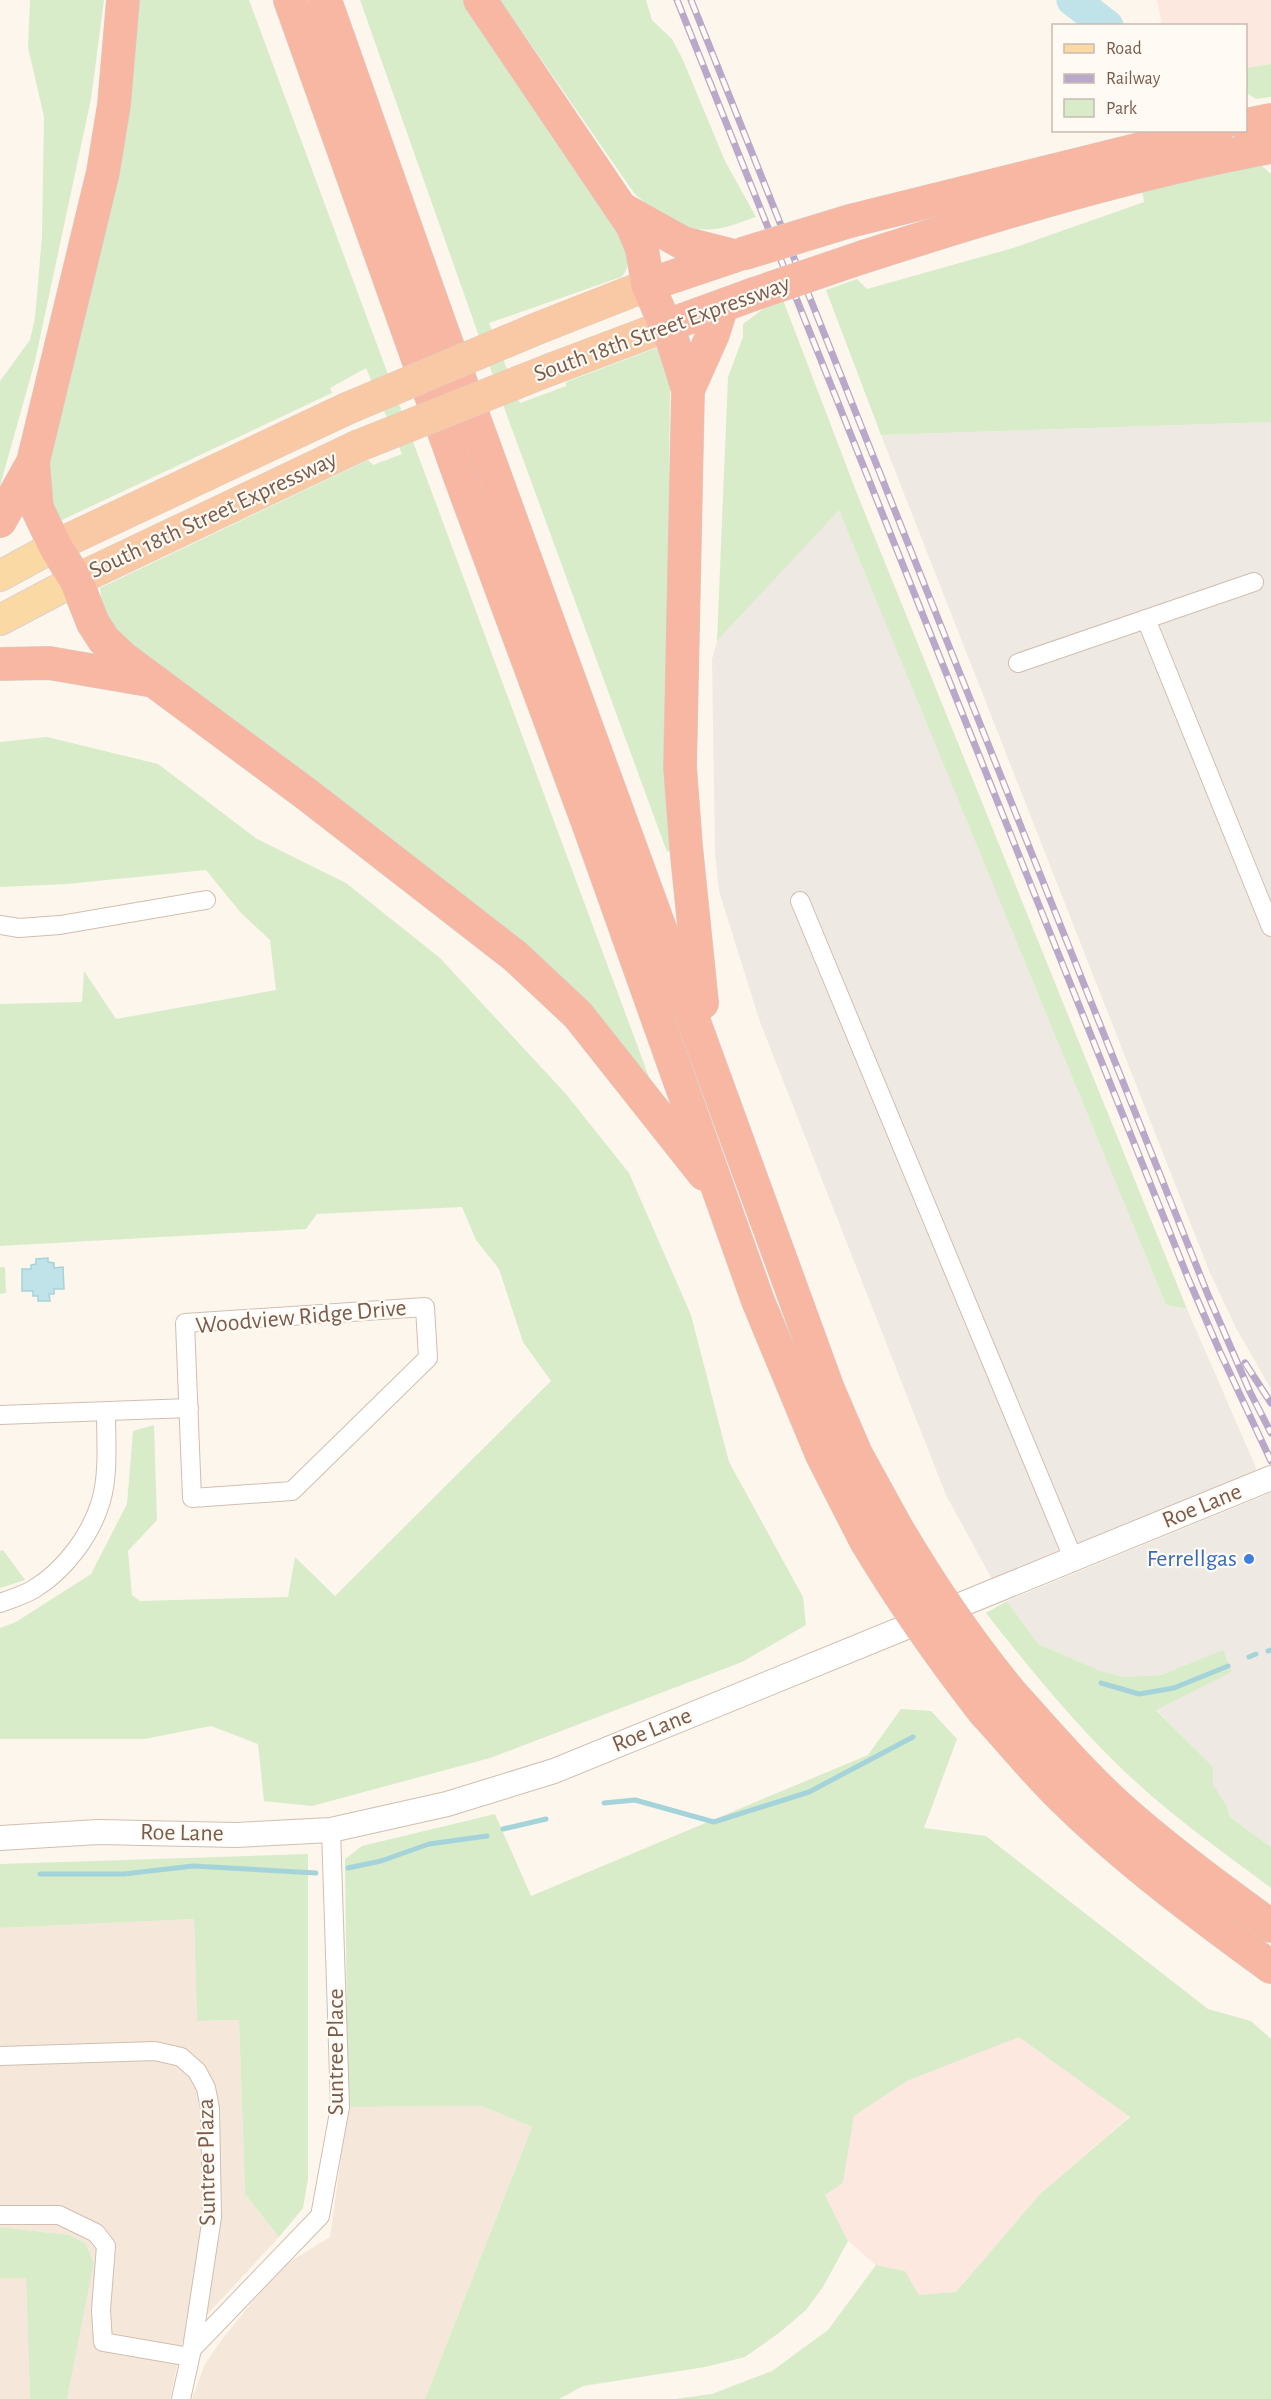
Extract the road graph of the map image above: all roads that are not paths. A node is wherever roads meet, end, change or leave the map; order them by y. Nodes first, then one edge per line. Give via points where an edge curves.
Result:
1 (123, 0) edge
2 (290, 0) edge
3 (325, 0) edge
4 (480, 0) edge
5 (1271, 120) edge
6 (1247, 125) edge
7 (1212, 132) edge
8 (1271, 147) edge
9 (1128, 166) junction
10 (622, 209) junction
11 (738, 255) junction
12 (648, 285) junction
13 (722, 306) junction
14 (666, 326) junction
15 (688, 390) junction
16 (33, 462) junction
17 (0, 521) edge
18 (55, 546) junction
19 (0, 576) edge
20 (76, 580) junction
21 (1254, 582) dead end
22 (1146, 619) junction
23 (0, 620) edge
24 (1018, 663) dead end
25 (0, 664) edge
26 (156, 682) junction
27 (206, 900) dead end
28 (800, 901) dead end
29 (0, 925) edge
30 (1271, 927) edge
31 (707, 1053) junction
32 (719, 1192) junction
33 (189, 1408) junction
34 (106, 1413) junction
35 (0, 1415) edge
36 (1271, 1478) edge
37 (1073, 1558) junction
38 (0, 1603) edge
39 (332, 1830) junction
40 (0, 1838) edge
41 (1271, 1926) edge
42 (1271, 1967) edge
43 (0, 2056) edge
44 (0, 2215) edge
45 (191, 2353) junction
46 (182, 2399) edge

1 - 16 highway via 114,105 103,172
2 - 32 highway
3 - 31 highway
4 - 10 highway
5 - 6 highway
7 - 9 highway, South 18th Street Expressway
8 - 9 highway, South 18th Street Expressway
9 - 11 highway, South 18th Street Expressway, bridge via 850,221
9 - 13 highway, South 18th Street Expressway, bridge
10 - 11 highway via 683,243
10 - 12 highway via 637,235
11 - 12 highway, South 18th Street Expressway
12 - 14 highway
12 - 18 highway, South 18th Street Expressway, bridge via 346,409
13 - 14 highway, South 18th Street Expressway
13 - 15 highway
14 - 15 highway
14 - 20 highway, South 18th Street Expressway, bridge via 358,446
15 - 31 highway via 680,767
16 - 17 highway
16 - 18 highway via 37,508
18 - 19 main road
18 - 20 highway
20 - 23 main road
20 - 26 highway via 104,640
21 - 22 street
22 - 24 street
22 - 30 street
25 - 26 highway via 49,663
26 - 32 highway via 336,816 544,981 604,1046
27 - 29 street via 60,925
28 - 37 street
31 - 41 highway, bridge via 828,1389 856,1454 927,1580 963,1634 1064,1752 1128,1816
32 - 42 highway, bridge via 788,1377 822,1455 866,1541 945,1662 985,1713 1068,1804 1160,1883
33 - 33 street, Woodview Ridge Drive via 192,1498 292,1491 428,1358 425,1307 185,1323
33 - 34 street
34 - 35 street
34 - 38 street via 101,1501 83,1539 63,1566 34,1589
36 - 37 street, Roe Lane
37 - 39 street, Roe Lane via 554,1771 447,1804
39 - 40 street, Roe Lane via 236,1835 98,1832
39 - 45 street, Suntree Place via 340,2108 320,2216
43 - 45 street, Suntree Plaza via 156,2051 181,2057 197,2071 210,2108 212,2217
44 - 45 street via 59,2215 96,2234 105,2246 103,2342
45 - 46 street

